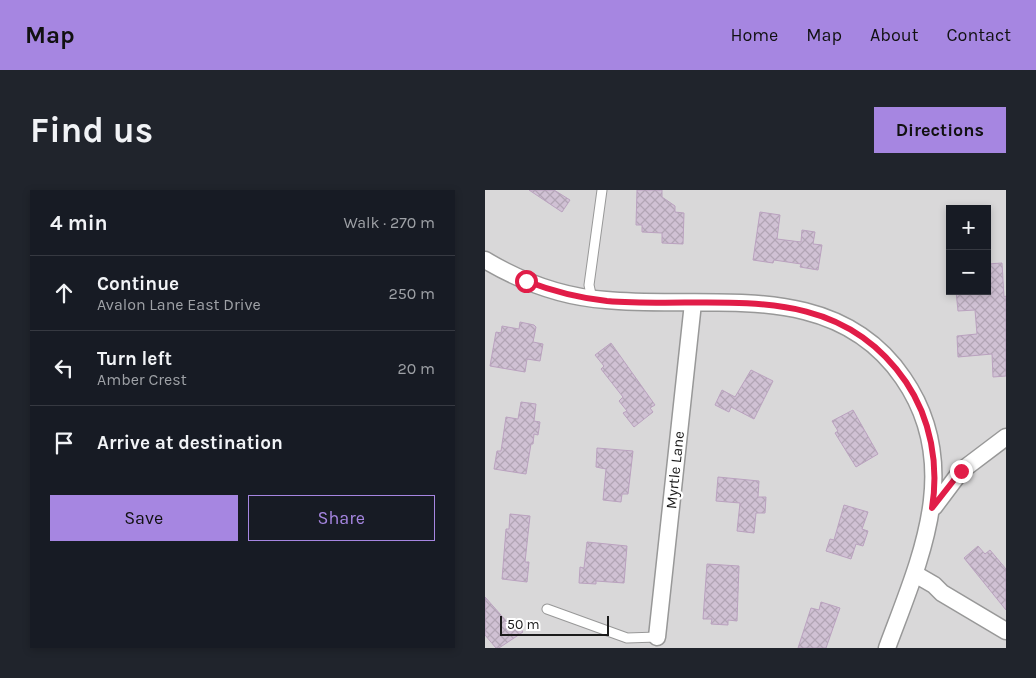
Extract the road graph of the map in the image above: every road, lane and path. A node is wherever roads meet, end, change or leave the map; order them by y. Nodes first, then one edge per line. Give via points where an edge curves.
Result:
1 (602, 190) edge
2 (485, 260) edge
3 (592, 299) junction
4 (693, 303) junction
5 (1006, 437) edge
6 (932, 508) junction
7 (915, 574) junction
8 (547, 608) dead end
9 (1006, 631) edge
10 (657, 637) joint
11 (887, 648) edge

1 - 3 lane via 589,285
2 - 3 street via 539,286
3 - 4 street
4 - 6 street via 772,304 805,310 843,324 876,347 902,376 924,416 934,462
4 - 10 street, Myrtle Lane
5 - 6 street via 961,471
6 - 7 street
7 - 9 street
7 - 11 street
8 - 10 lane via 627,638

